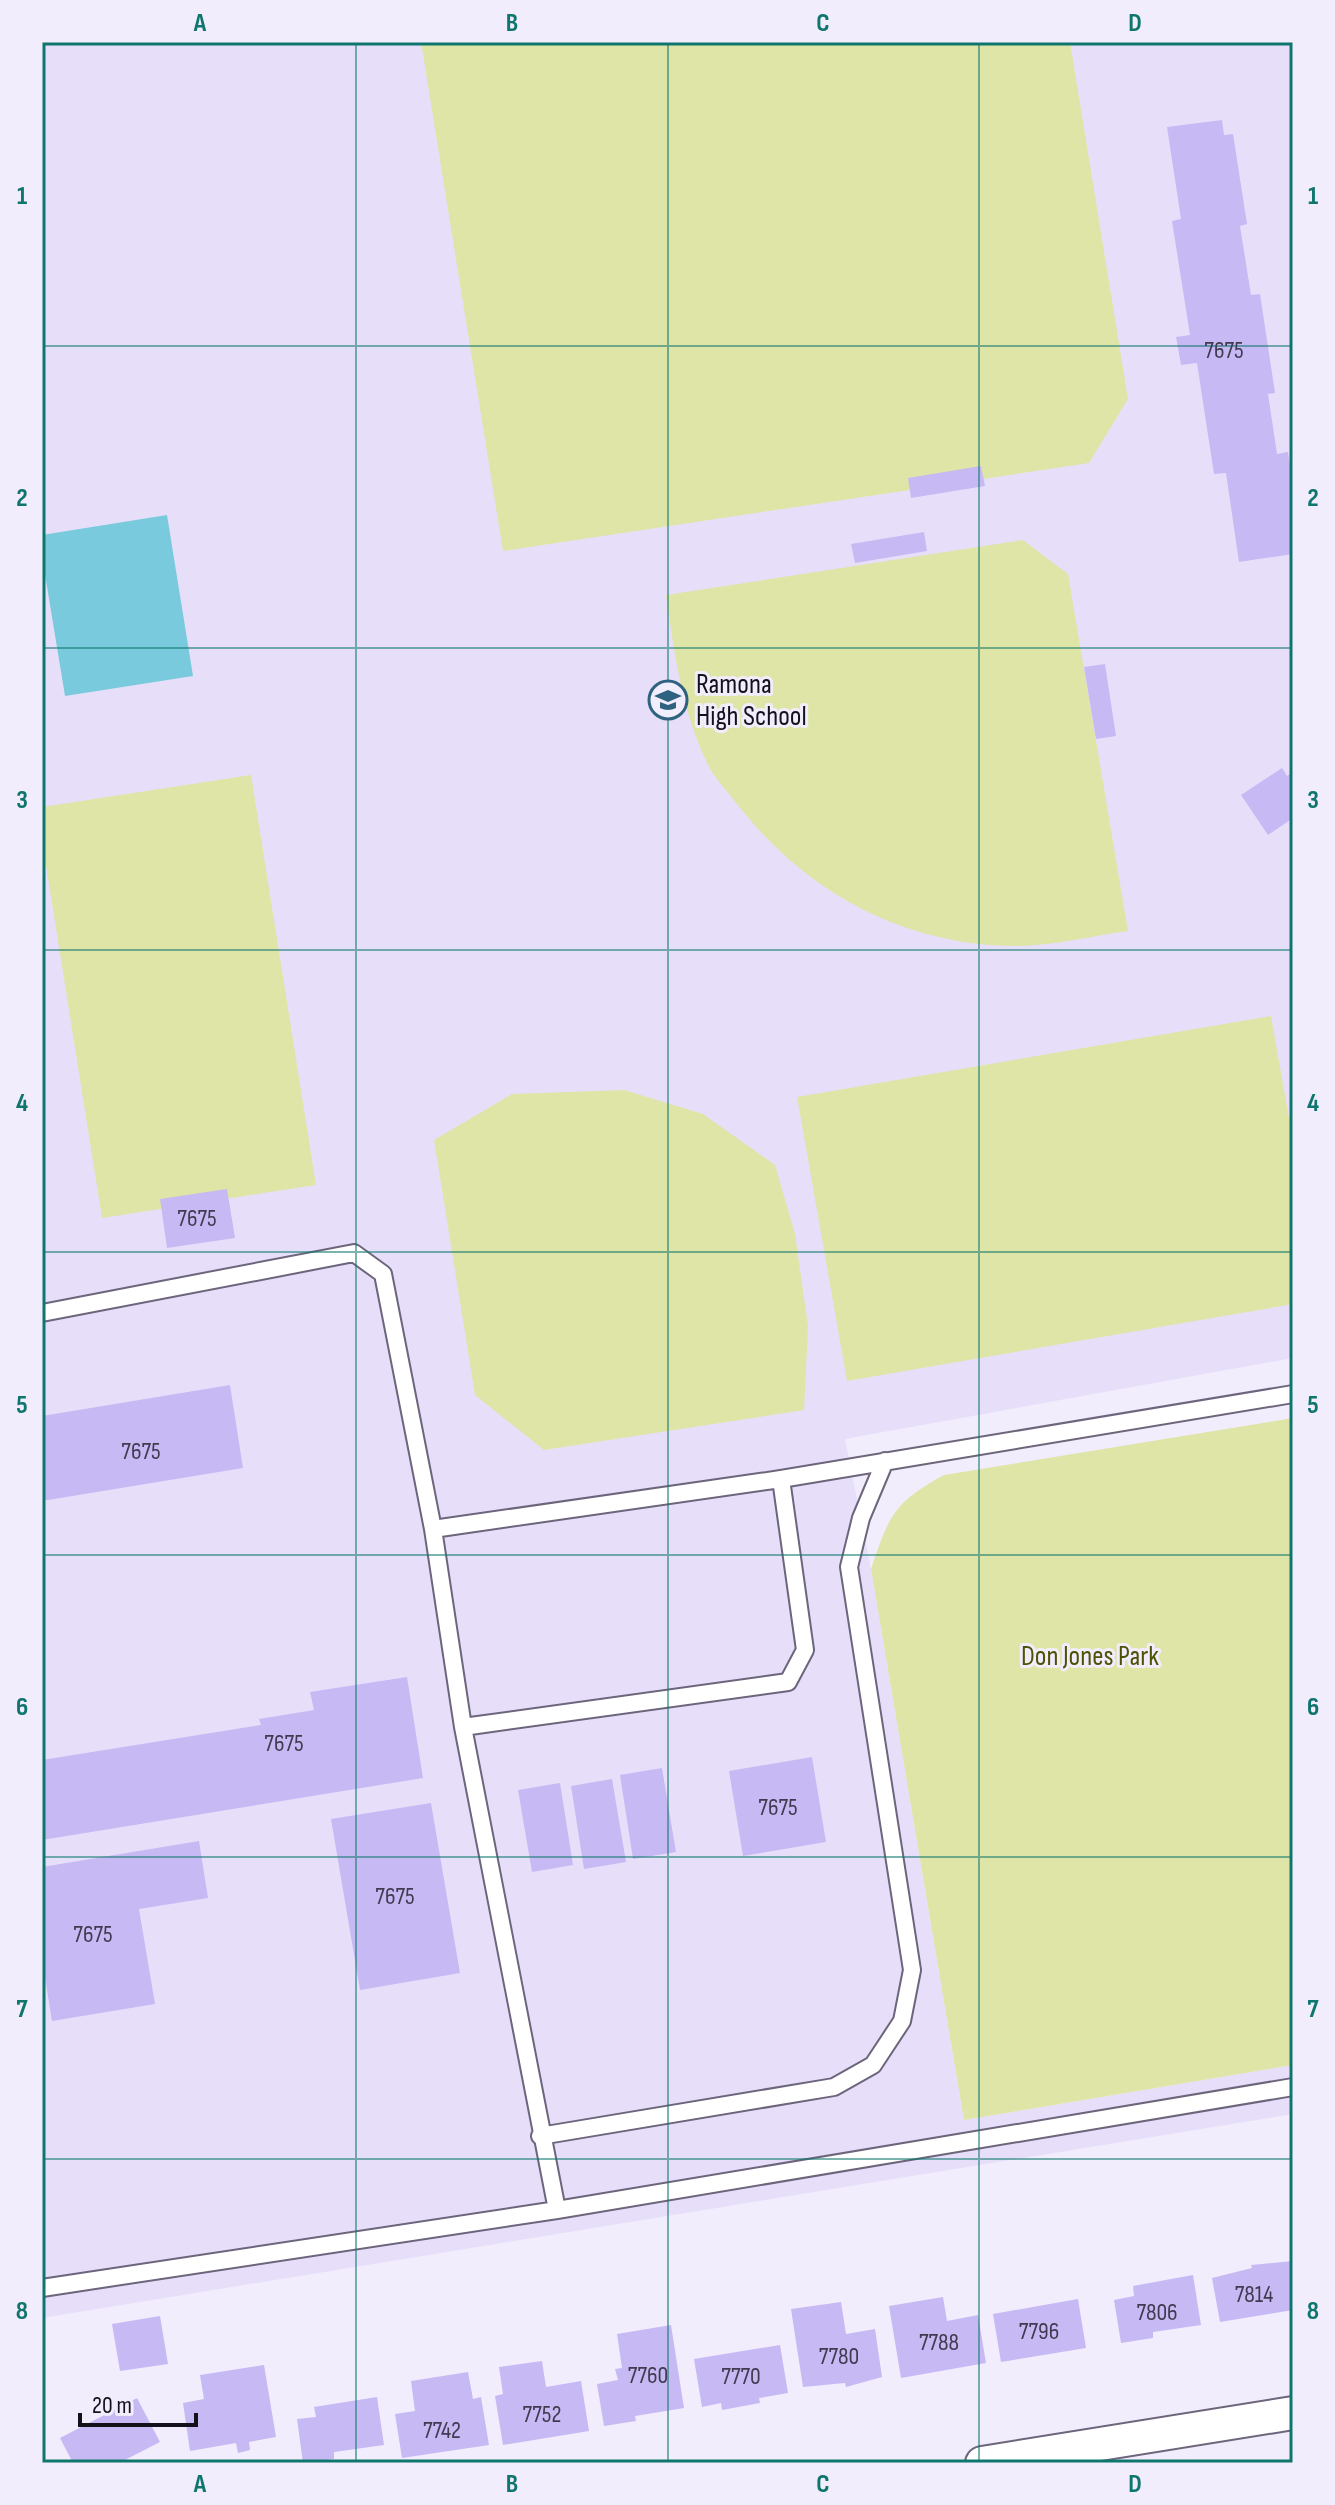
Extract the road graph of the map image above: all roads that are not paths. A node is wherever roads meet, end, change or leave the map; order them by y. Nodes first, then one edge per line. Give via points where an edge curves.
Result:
1 (42, 1313) edge
2 (1293, 1394) edge
3 (885, 1461) junction
4 (781, 1479) junction
5 (433, 1529) junction
6 (463, 1727) junction
7 (1293, 2087) edge
8 (540, 2136) junction
9 (557, 2210) junction
10 (42, 2288) edge
11 (1293, 2413) edge
12 (982, 2463) edge

1 - 5 lane via 354,1253 383,1274
2 - 3 lane
3 - 4 lane
3 - 8 lane via 861,1518 849,1567 912,1970 902,2021 873,2065 834,2087
4 - 5 lane
4 - 6 lane via 805,1650 788,1682
5 - 6 lane
6 - 8 lane
7 - 9 lane
8 - 9 lane
9 - 10 lane
11 - 12 street

